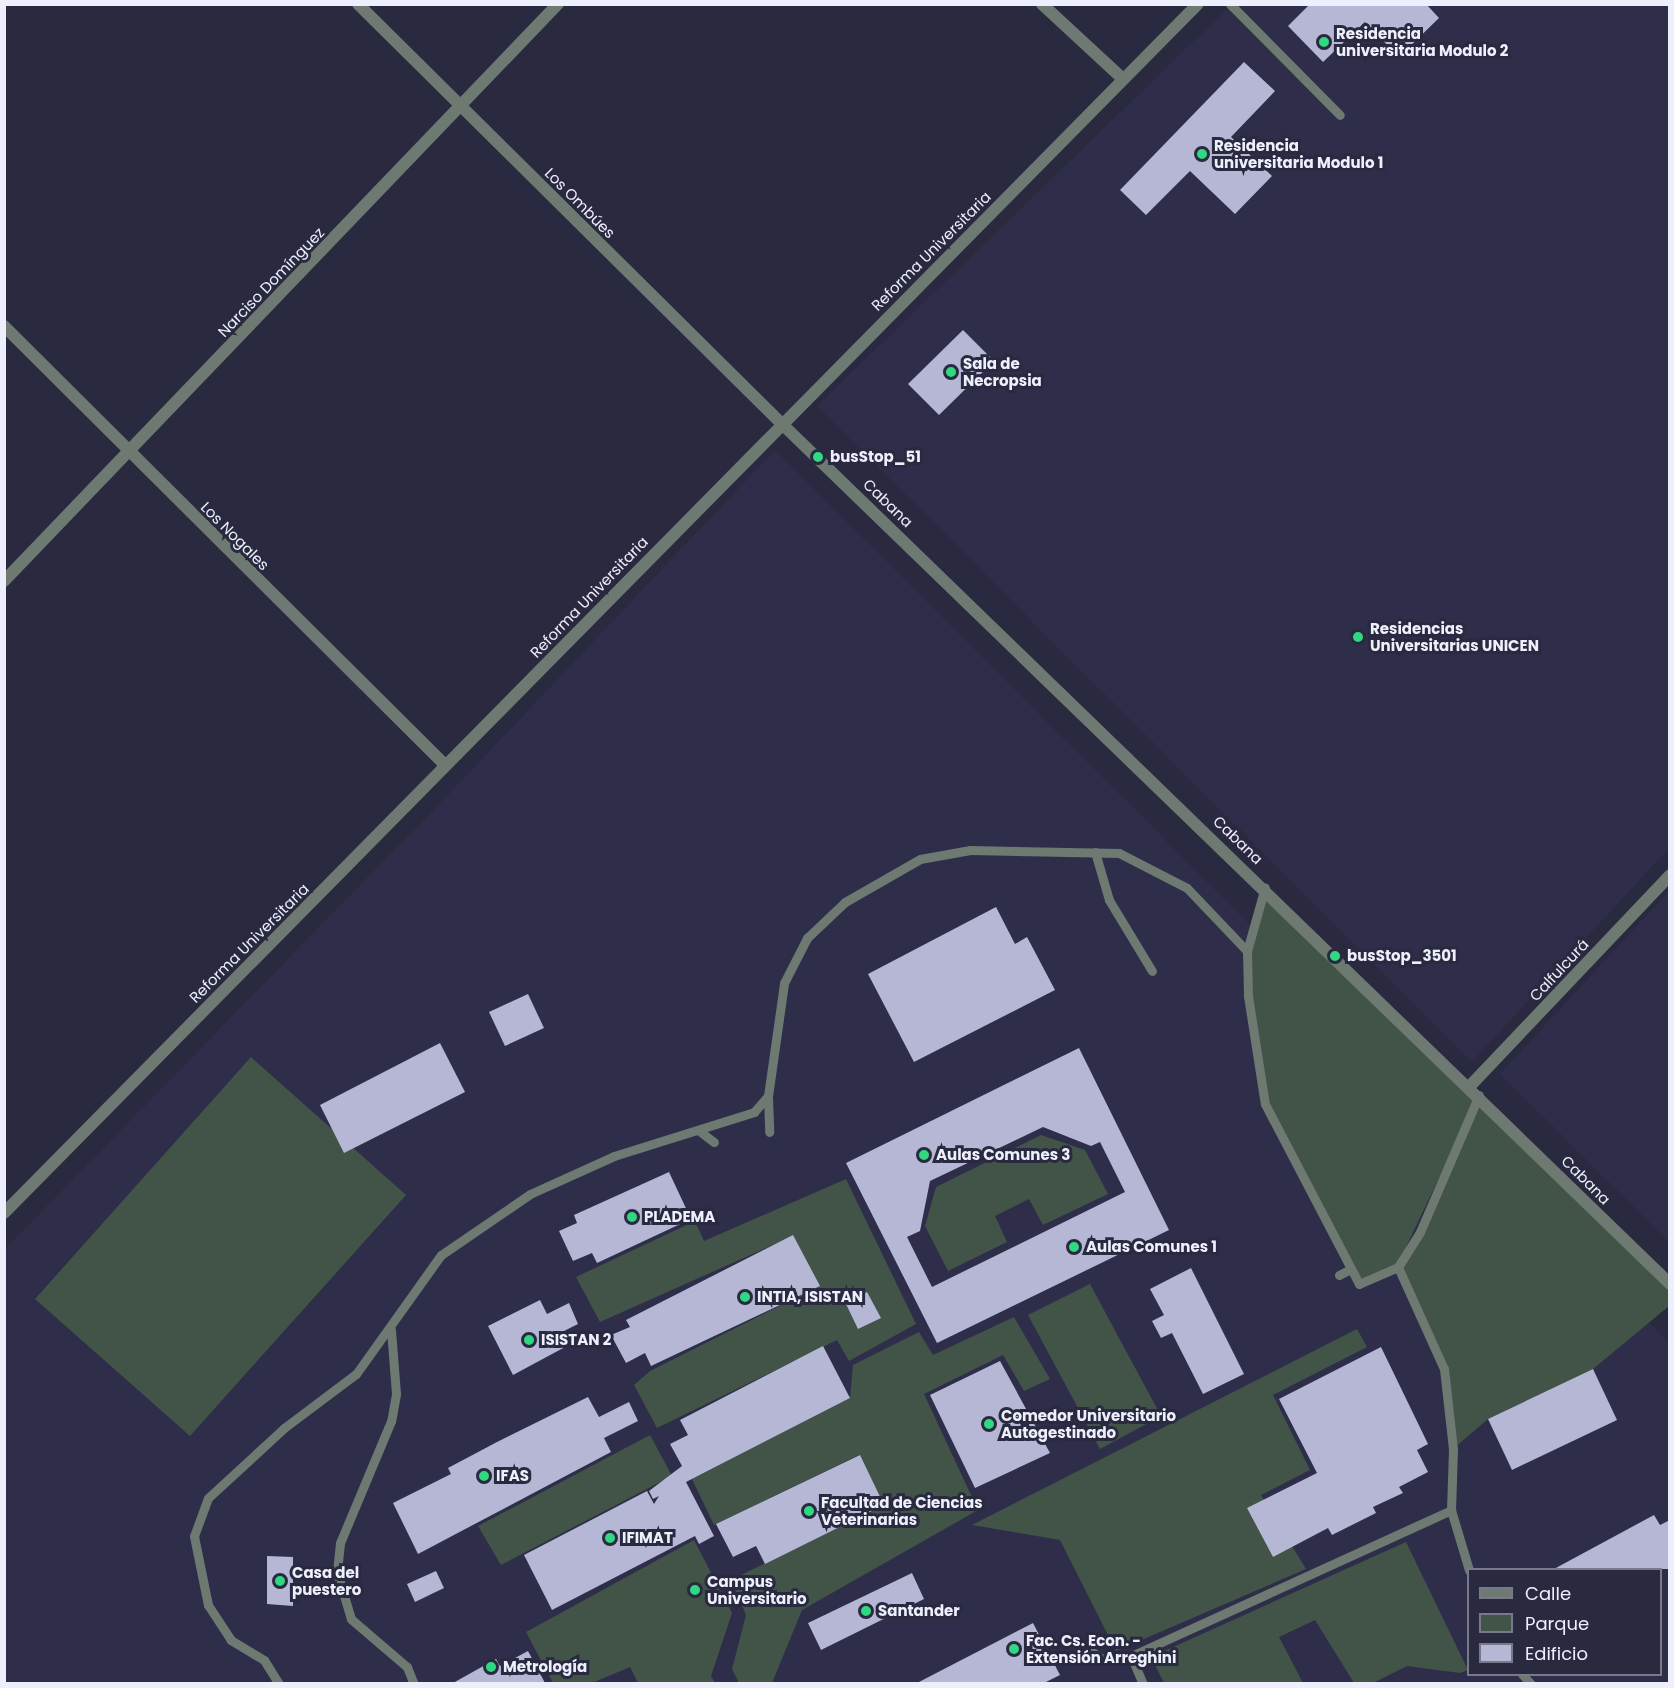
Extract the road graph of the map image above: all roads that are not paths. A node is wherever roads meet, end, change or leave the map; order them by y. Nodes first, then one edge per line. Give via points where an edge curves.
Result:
1 (358, 4) edge
2 (558, 4) edge
3 (1042, 4) edge
4 (1198, 4) edge
5 (1230, 4) edge
6 (1123, 79) junction
7 (461, 107) junction
8 (1340, 115) dead end
9 (4, 326) edge
10 (781, 423) junction
11 (128, 452) junction
12 (4, 581) edge
13 (445, 765) junction
14 (1095, 852) junction
15 (1670, 875) edge
16 (1265, 887) junction
17 (1247, 951) junction
18 (1152, 971) dead end
19 (1474, 1091) junction
20 (768, 1096) junction
21 (698, 1130) junction
22 (769, 1132) dead end
23 (714, 1142) dead end
24 (1292, 1154) junction
25 (1282, 1159) dead end
26 (4, 1213) edge
27 (1398, 1267) junction
28 (1351, 1269) junction
29 (1339, 1275) dead end
30 (1670, 1284) edge
31 (391, 1330) junction
32 (1451, 1510) junction
33 (1469, 1568) edge
34 (1086, 1647) dead end
35 (1131, 1656) junction
36 (279, 1683) edge
37 (414, 1683) edge
38 (1143, 1683) edge

1 - 7 street, Los Ombúes
2 - 7 street, Narciso Domínguez
3 - 6 street
4 - 6 street, Reforma Universitaria
5 - 8 lane
6 - 10 street, Reforma Universitaria
7 - 10 street, Los Ombúes
7 - 11 street, Narciso Domínguez
9 - 11 street, Los Nogales
10 - 13 street, Reforma Universitaria
10 - 16 street, Cabana
11 - 12 street, Narciso Domínguez
11 - 13 street, Los Nogales
13 - 26 street, Reforma Universitaria
14 - 17 lane via 1119,853 1186,888
14 - 18 lane via 1108,900
14 - 20 lane via 970,850 920,859 845,902 807,938 784,983
15 - 19 street, Calfulcurá
16 - 17 lane
16 - 19 street, Cabana
17 - 24 lane via 1248,996 1265,1104
19 - 27 lane via 1420,1232
19 - 30 street, Cabana
20 - 21 lane via 754,1112
20 - 22 lane
21 - 23 lane
21 - 31 lane via 614,1156 530,1194 441,1255 411,1293
24 - 25 lane
24 - 28 lane
27 - 28 lane via 1359,1284
27 - 32 lane via 1444,1369 1453,1449
28 - 29 lane
31 - 36 lane via 356,1374 284,1428 208,1498 194,1536 197,1570 208,1605 231,1640 264,1660
31 - 37 lane via 396,1394 391,1421 340,1543 338,1572 351,1619 407,1667
32 - 33 lane
32 - 35 lane
34 - 35 lane via 1102,1659
35 - 38 lane

